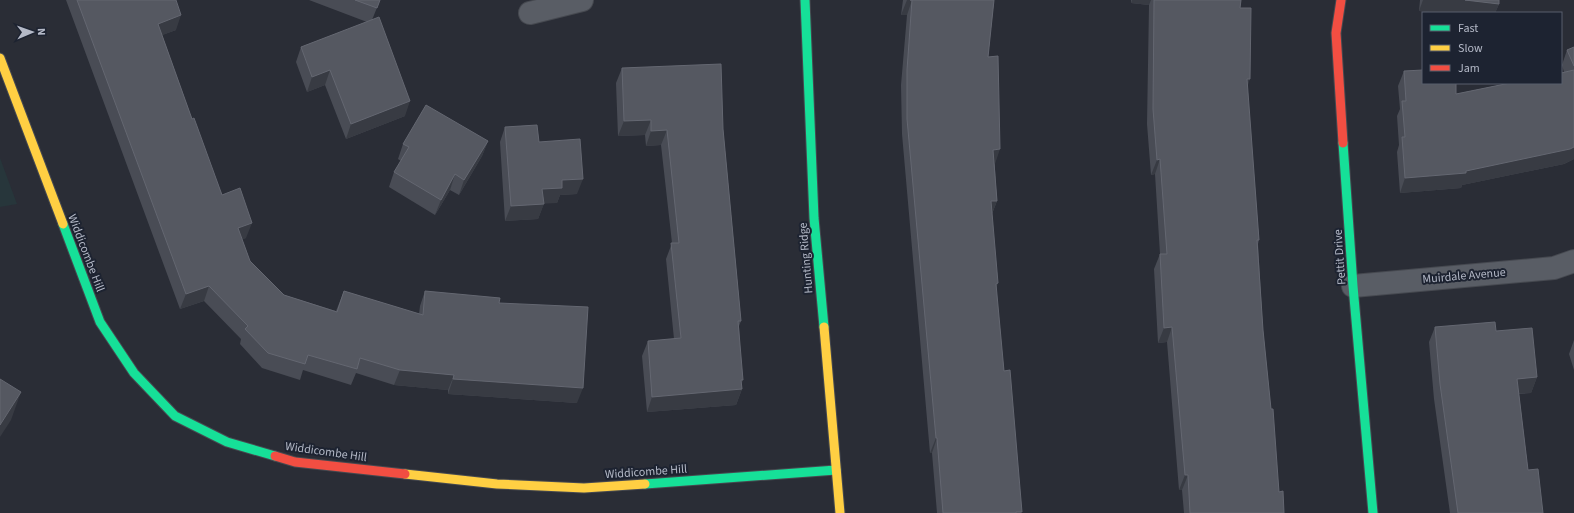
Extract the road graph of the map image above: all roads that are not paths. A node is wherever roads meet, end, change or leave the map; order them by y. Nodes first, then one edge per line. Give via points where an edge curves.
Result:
1 (582, 0) edge
2 (805, 0) edge
3 (1341, 0) edge
4 (530, 13) dead end
5 (0, 58) edge
6 (1574, 262) edge
7 (1354, 286) junction
8 (836, 470) junction
9 (840, 513) edge
10 (1373, 513) edge

1 - 4 street
2 - 8 street, Hunting Ridge via 814,218
3 - 7 street, Pettit Drive via 1336,33
5 - 8 street, Widdicombe Hill via 100,322 134,373 176,416 227,442 295,462 497,484 584,488
6 - 7 street, Muirdale Avenue via 1554,268
7 - 10 street, Pettit Drive
8 - 9 street, Hunting Ridge

